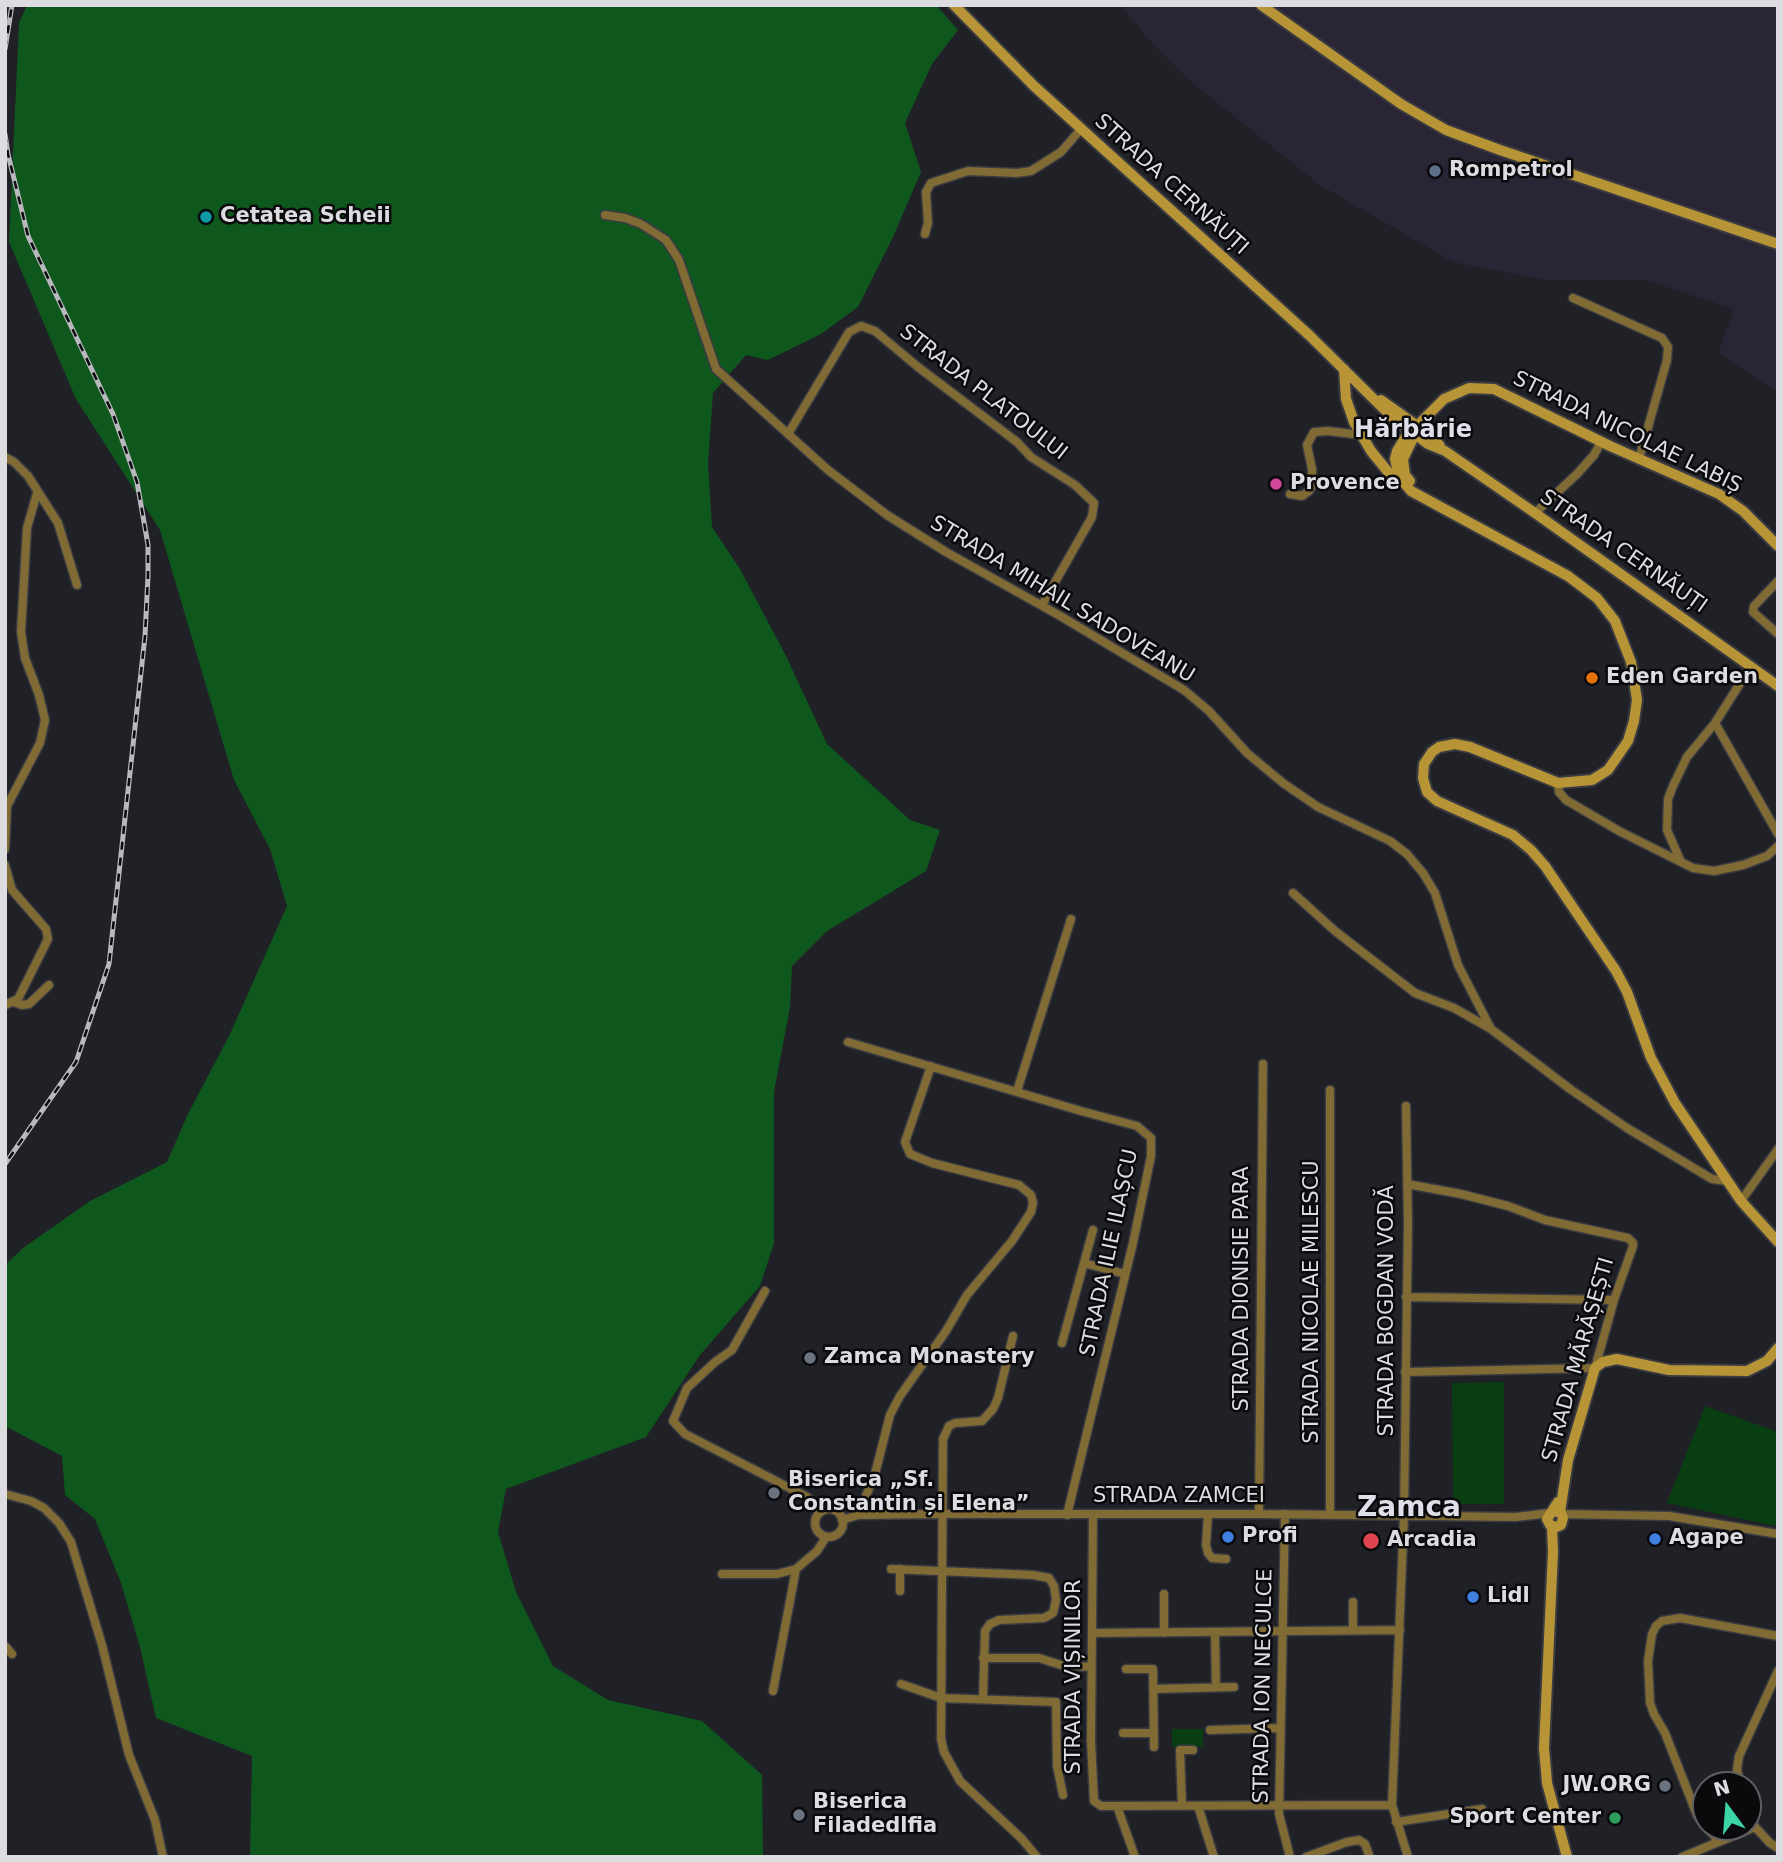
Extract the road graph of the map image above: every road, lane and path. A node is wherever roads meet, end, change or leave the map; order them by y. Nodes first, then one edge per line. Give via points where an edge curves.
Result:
1 (954, 5) edge
2 (1261, 5) edge
3 (1081, 129) junction
4 (605, 215) dead end
5 (925, 234) dead end
6 (1778, 244) edge
7 (1573, 298) dead end
8 (1344, 369) junction
9 (1414, 431) junction
10 (788, 434) junction
11 (1361, 435) junction
12 (1601, 442) junction
13 (5, 457) edge
14 (1639, 459) junction
15 (1404, 485) junction
16 (37, 493) junction
17 (1290, 494) dead end
18 (1430, 499) junction
19 (1535, 513) junction
20 (1778, 546) edge
21 (1778, 581) edge
22 (77, 585) dead end
23 (1042, 606) junction
24 (1778, 634) edge
25 (1751, 666) junction
26 (1778, 686) edge
27 (1715, 723) junction
28 (1558, 783) junction
29 (1778, 834) edge
30 (1778, 846) edge
31 (5, 849) edge
32 (1681, 862) junction
33 (5, 865) edge
34 (1293, 893) dead end
35 (1071, 919) dead end
36 (48, 985) dead end
37 (10, 1003) edge
38 (1491, 1029) junction
39 (848, 1042) dead end
40 (1263, 1064) dead end
41 (931, 1066) junction
42 (1330, 1090) dead end
43 (1017, 1091) junction
44 (1406, 1106) dead end
45 (1778, 1149) edge
46 (1727, 1181) junction
47 (1407, 1184) junction
48 (1741, 1201) junction
49 (1093, 1230) dead end
50 (1778, 1242) edge
51 (1084, 1262) junction
52 (1125, 1274) junction
53 (765, 1291) dead end
54 (1406, 1297) junction
55 (1614, 1300) junction
56 (1013, 1336) dead end
57 (1062, 1343) dead end
58 (1778, 1348) edge
59 (1595, 1368) junction
60 (1405, 1372) junction
61 (5, 1494) edge
62 (824, 1510) junction
63 (943, 1514) junction
64 (1259, 1514) junction
65 (1285, 1514) junction
66 (1330, 1514) junction
67 (858, 1515) junction
68 (1067, 1515) junction
69 (1208, 1515) junction
70 (1404, 1515) junction
71 (1093, 1516) junction
72 (1556, 1519) junction
73 (842, 1520) junction
74 (1778, 1534) edge
75 (826, 1537) junction
76 (1226, 1559) dead end
77 (796, 1569) junction
78 (942, 1571) junction
79 (723, 1574) dead end
80 (900, 1591) dead end
81 (1164, 1594) dead end
82 (1353, 1602) dead end
83 (1353, 1630) junction
84 (1400, 1630) junction
85 (1282, 1631) junction
86 (1092, 1633) junction
87 (1164, 1633) junction
88 (1215, 1633) junction
89 (1778, 1636) edge
90 (5, 1646) edge
91 (12, 1654) dead end
92 (983, 1658) junction
93 (1091, 1667) junction
94 (1126, 1669) dead end
95 (1778, 1671) edge
96 (901, 1684) dead end
97 (1216, 1687) junction
98 (1234, 1687) dead end
99 (1153, 1689) junction
100 (773, 1691) dead end
101 (941, 1698) junction
102 (983, 1698) junction
103 (1280, 1728) junction
104 (1210, 1730) dead end
105 (1154, 1733) junction
106 (1123, 1734) dead end
107 (1154, 1747) dead end
108 (1193, 1750) dead end
109 (1737, 1771) edge
110 (1063, 1795) dead end
111 (1392, 1805) junction
112 (1117, 1806) junction
113 (1182, 1806) junction
114 (1198, 1806) junction
115 (1279, 1806) junction
116 (1482, 1809) dead end
117 (1396, 1822) junction
118 (1762, 1834) edge
119 (1719, 1842) joint
120 (1778, 1848) edge
121 (1317, 1855) edge
122 (1369, 1855) edge
123 (163, 1857) edge
124 (1037, 1857) edge
125 (1135, 1857) edge
126 (1214, 1857) edge
127 (1290, 1857) edge
128 (1306, 1857) edge
129 (1408, 1857) edge
130 (1567, 1857) edge
131 (1682, 1857) edge

1 - 3 street, STRADA CERNĂUȚI
2 - 6 street via 1391,97 1447,130
3 - 5 street via 1061,152 1031,171 968,171 931,183 926,192 929,223
3 - 8 street, STRADA CERNĂUȚI
4 - 10 street, STRADA MIHAIL SADOVEANU via 625,218 666,240 689,285 716,369
7 - 14 street via 1662,338 1668,347
8 - 9 street, STRADA CERNĂUȚI
8 - 11 street via 1346,399
9 - 12 street, STRADA NICOLAE LABIȘ via 1444,399 1483,387
9 - 15 street via 1402,441 1395,459
9 - 18 street via 1403,467 1410,481
9 - 19 street, STRADA CERNĂUȚI
10 - 23 street, STRADA MIHAIL SADOVEANU via 887,515
10 - 23 street, STRADA PLATOULUI via 849,332 861,326 874,331 1094,503 1092,517
11 - 15 street
11 - 17 street via 1314,432 1307,445 1312,486 1302,496
12 - 14 street, STRADA NICOLAE LABIȘ
12 - 19 street via 1577,474
13 - 16 street via 22,468
14 - 20 street, STRADA NICOLAE LABIȘ via 1731,502
15 - 18 street
16 - 22 street via 58,523
16 - 31 street via 27,527 21,632 44,720 40,743 7,806
18 - 28 street via 1568,576 1602,604 1620,631 1632,662 1637,700 1628,741 1608,770 1592,780
19 - 25 street, STRADA CERNĂUȚI
21 - 24 street via 1753,612
23 - 38 street, STRADA MIHAIL SADOVEANU via 1184,690 1266,770 1300,795 1407,854 1435,893 1458,965
25 - 26 street, STRADA CERNĂUȚI
25 - 27 street
27 - 29 street
27 - 32 street via 1687,757 1668,799 1667,830
28 - 32 street via 1566,800
28 - 46 street via 1455,744 1439,747 1424,764 1427,792 1437,801 1513,835 1545,866 1616,971 1661,1080
30 - 32 street via 1768,856 1714,871
33 - 37 street via 12,890 48,933 26,985
34 - 38 street, STRADA MIHAIL SADOVEANU via 1406,987
35 - 43 street
36 - 37 street via 29,1004
38 - 46 street, STRADA MIHAIL SADOVEANU via 1627,1128 1713,1179
39 - 41 street, STRADA ILIE ILAȘCU
40 - 64 street, STRADA DIONISIE PARA
41 - 43 street, STRADA ILIE ILAȘCU
41 - 67 street via 905,1142 911,1154 1019,1185 1033,1203 1012,1241 967,1295 900,1396
42 - 66 street, STRADA NICOLAE MILESCU
43 - 52 street, STRADA ILIE ILAȘCU via 1138,1126 1151,1138
44 - 47 street, STRADA BOGDAN VODĂ
45 - 48 street
46 - 48 street
47 - 54 street, STRADA BOGDAN VODĂ
47 - 55 street, STRADA MĂRĂȘEȘTI via 1628,1238 1633,1242
48 - 50 street
49 - 51 street
51 - 52 street
51 - 57 street
52 - 68 street, STRADA ILIE ILAȘCU
53 - 62 street via 732,1350 687,1388 673,1420 685,1434
54 - 55 street
54 - 60 street, STRADA BOGDAN VODĂ
55 - 59 street, STRADA MĂRĂȘEȘTI
56 - 63 street via 993,1409 982,1421 955,1423 945,1433
58 - 59 street via 1758,1367 1738,1372 1669,1370 1617,1359
59 - 60 street
59 - 72 street, STRADA MĂRĂȘEȘTI
60 - 70 street, STRADA BOGDAN VODĂ
61 - 123 street via 44,1508 71,1542 129,1755 155,1819
62 - 73 street via 837,1512
62 - 75 street via 816,1517 815,1527
63 - 67 street, STRADA ZAMCEI
63 - 68 street, STRADA ZAMCEI
63 - 78 street
64 - 65 street, STRADA ZAMCEI
64 - 69 street, STRADA ZAMCEI
65 - 66 street, STRADA ZAMCEI
65 - 85 street, STRADA ION NECULCE
66 - 70 street, STRADA ZAMCEI
67 - 73 street, STRADA ZAMCEI
68 - 71 street, STRADA ZAMCEI
69 - 71 street, STRADA ZAMCEI
69 - 76 street via 1208,1553
70 - 72 street, STRADA ZAMCEI
70 - 84 street, STRADA BOGDAN VODĂ
71 - 86 street, STRADA VIȘINILOR
72 - 74 street, STRADA ZAMCEI via 1586,1514 1669,1516
72 - 130 street, STRADA MĂRĂȘEȘTI via 1544,1758
73 - 75 street via 839,1533
75 - 77 street
77 - 79 street via 777,1574
77 - 100 street
78 - 80 street via 895,1569
78 - 92 street via 1042,1576 1054,1586 1053,1613 990,1624
78 - 101 street
81 - 87 street
82 - 83 street
83 - 84 street
83 - 85 street
84 - 111 street, STRADA BOGDAN VODĂ
85 - 88 street
85 - 103 street, STRADA ION NECULCE
86 - 87 street
86 - 93 street, STRADA VIȘINILOR
87 - 88 street
88 - 97 street
89 - 119 street via 1680,1618 1656,1626 1649,1644 1650,1703 1694,1808
90 - 91 street
92 - 93 street via 1039,1658
92 - 102 street
93 - 112 street, STRADA VIȘINILOR via 1092,1795 1101,1806
94 - 99 street via 1153,1669
95 - 109 street via 1739,1756
96 - 101 street
97 - 98 street
97 - 99 street
99 - 105 street
101 - 102 street
101 - 124 street via 942,1739 949,1765
102 - 110 street via 1056,1702 1057,1766
103 - 104 street
103 - 115 street, STRADA ION NECULCE
105 - 106 street
105 - 107 street
108 - 113 street via 1180,1750
111 - 115 street, STRADA VIȘINILOR
111 - 117 street, STRADA BOGDAN VODĂ
112 - 113 street, STRADA VIȘINILOR
112 - 125 street
113 - 114 street, STRADA VIȘINILOR
114 - 115 street, STRADA VIȘINILOR
114 - 126 street
115 - 127 street, STRADA ION NECULCE
116 - 117 street
117 - 129 street, STRADA BOGDAN VODĂ
118 - 120 street
119 - 131 street
121 - 122 street via 1359,1840
121 - 128 street

